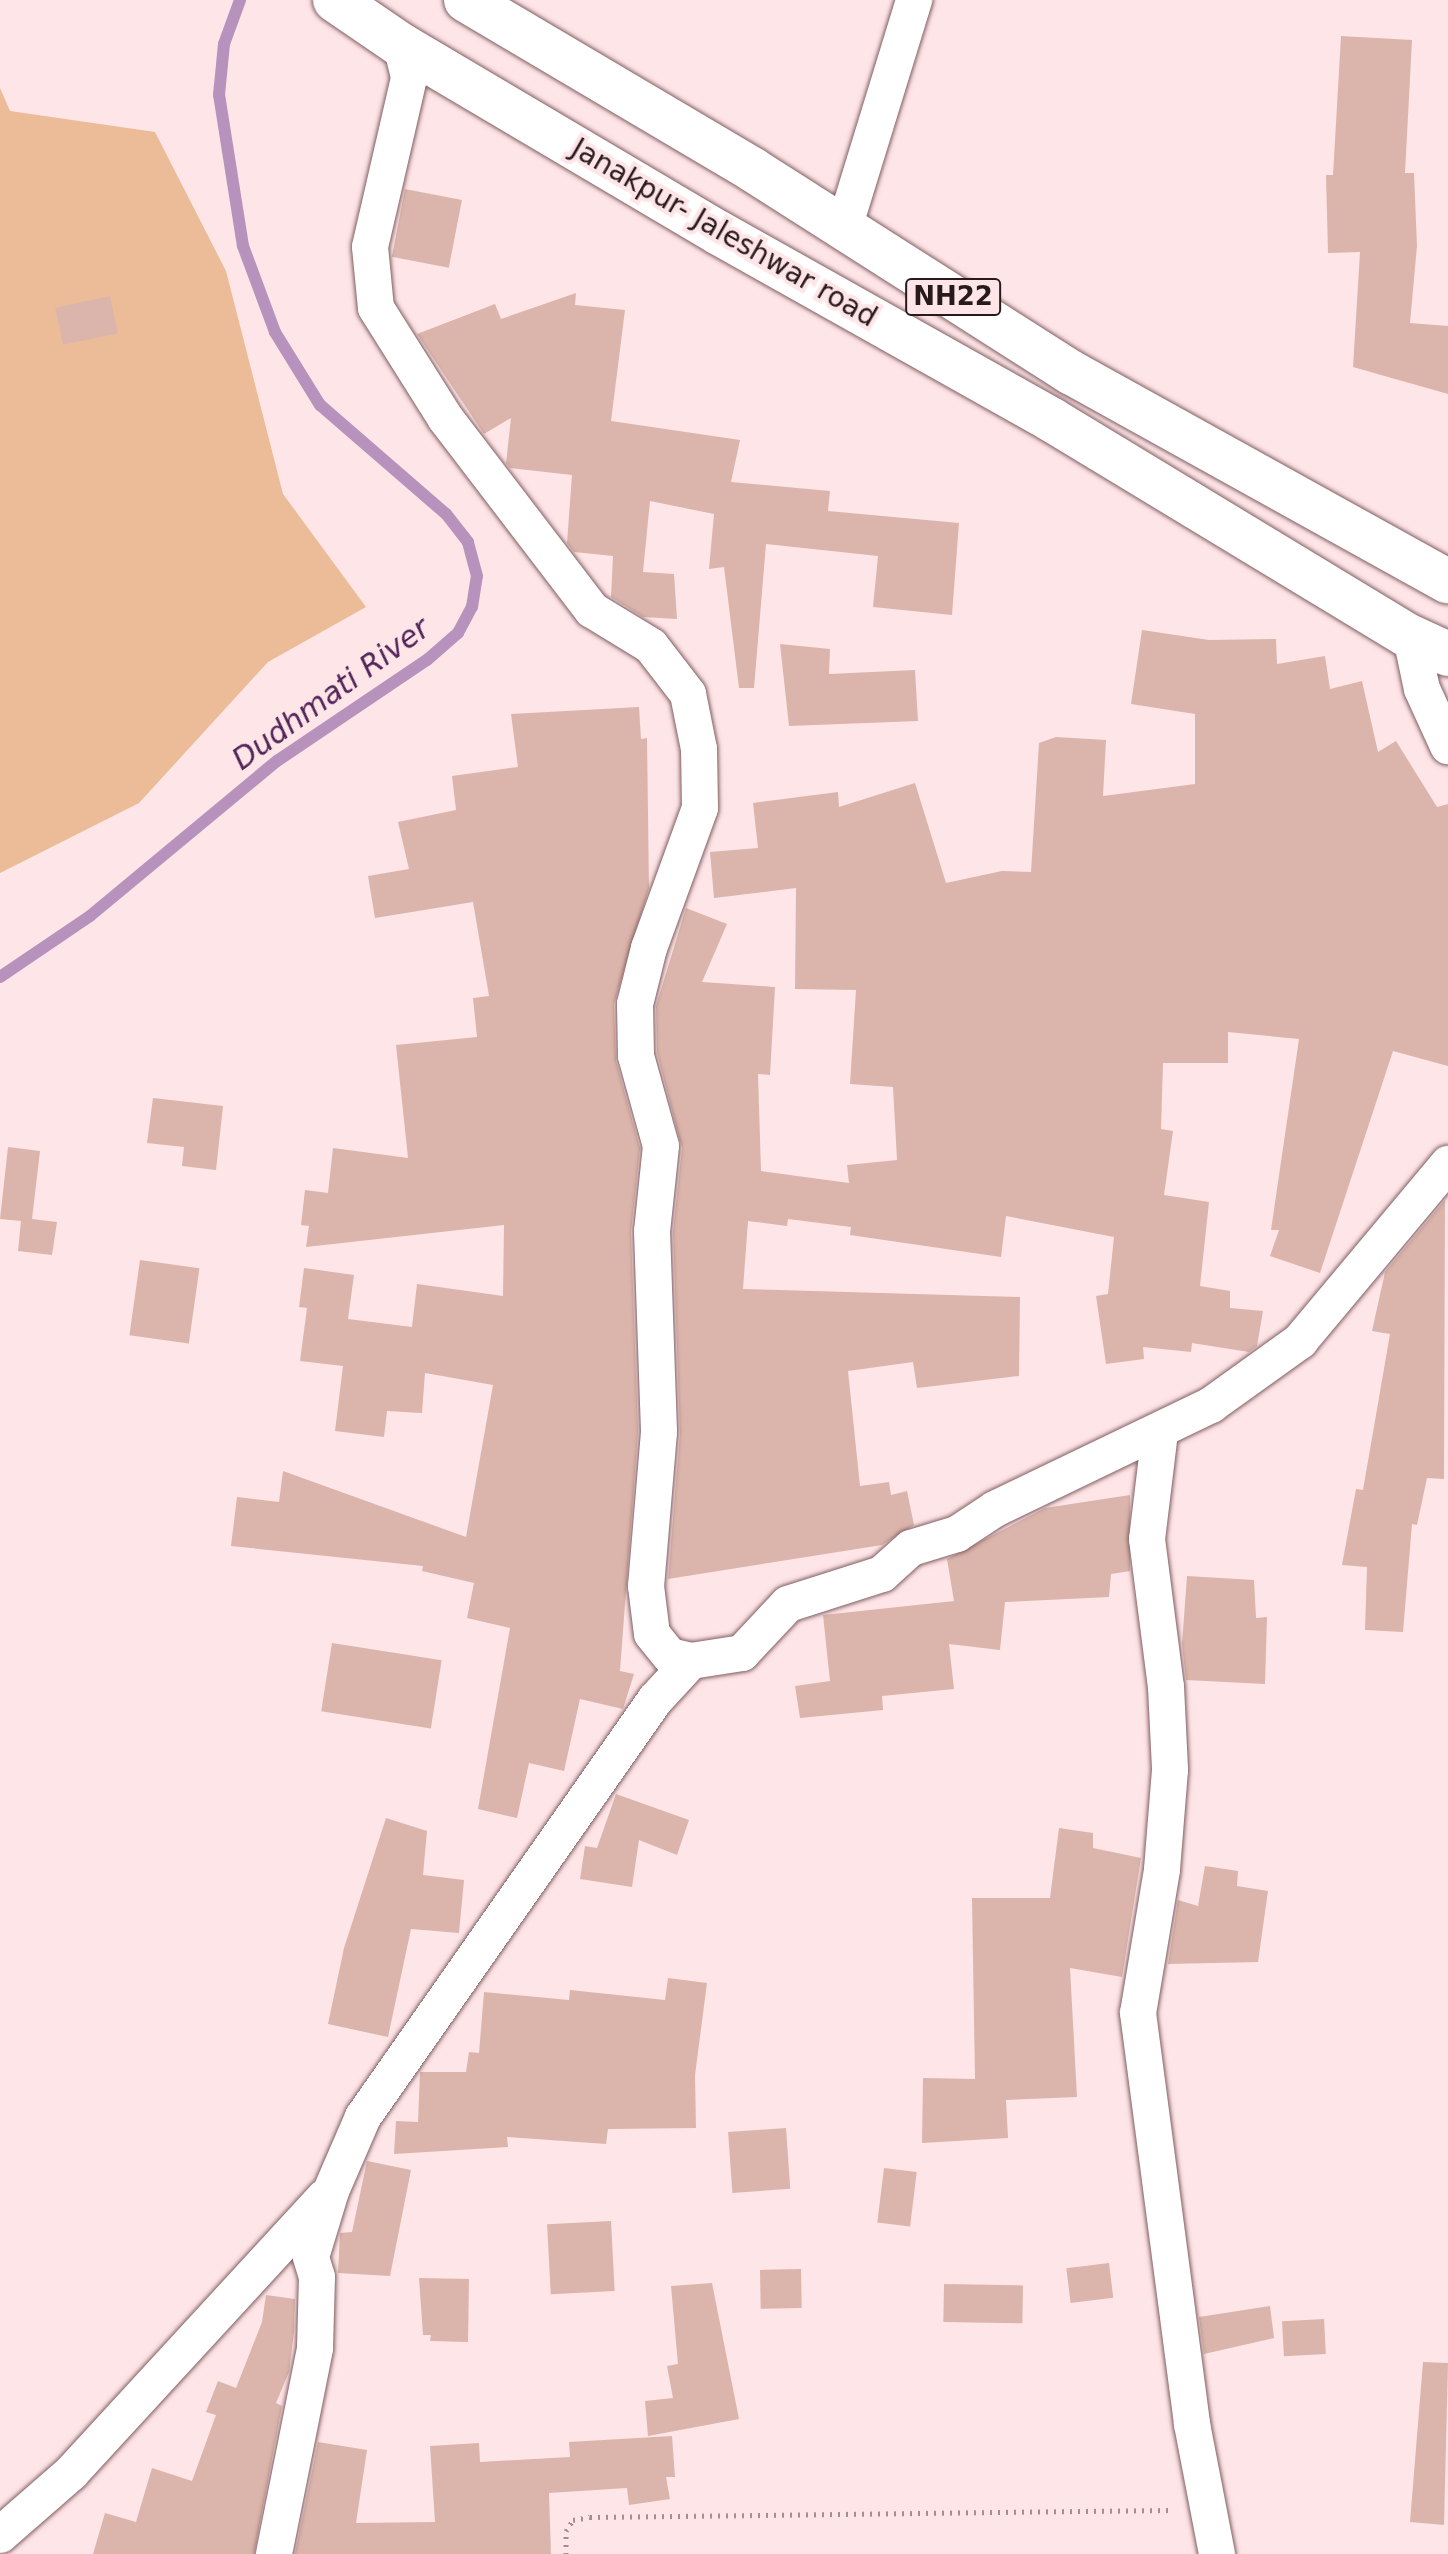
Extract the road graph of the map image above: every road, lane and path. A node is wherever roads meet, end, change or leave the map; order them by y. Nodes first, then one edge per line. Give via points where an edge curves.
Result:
1 (466, 0) edge
2 (914, 0) edge
3 (342, 4) edge
4 (401, 45) junction
5 (844, 228) junction
6 (1448, 581) edge
7 (1429, 646) edge
8 (1448, 746) edge
9 (1448, 1164) edge
10 (1160, 1432) junction
11 (691, 1661) junction
12 (331, 2191) junction
13 (1208, 2505) junction
14 (0, 2535) edge
15 (274, 2554) edge
16 (566, 2554) edge
17 (1217, 2554) edge

1 - 5 highway, NH22
2 - 5 street
3 - 4 highway, Janakpur- Jaleshwar road / NH22
4 - 7 highway, Janakpur- Jaleshwar road / NH22 via 1052,420
4 - 11 street via 409,78 370,247 376,308 446,419 592,610 651,646 688,694 699,749 700,808 649,948 635,1004 636,1056 661,1146 652,1231 659,1432 646,1586 652,1634 670,1656
5 - 6 highway, NH22 via 1072,373
7 - 8 street via 1422,689
9 - 10 street via 1300,1341 1211,1405
10 - 11 street via 995,1509 957,1534 911,1548 882,1574 788,1604 742,1653
10 - 13 street via 1147,1539 1166,1687 1170,1770 1162,1870 1138,2013 1150,2127
11 - 12 street via 655,1700 363,2117
12 - 14 street via 71,2473
12 - 15 street via 311,2257 317,2277 315,2348
13 - 16 path via 1145,2513 590,2517 573,2520 566,2531
13 - 17 street

